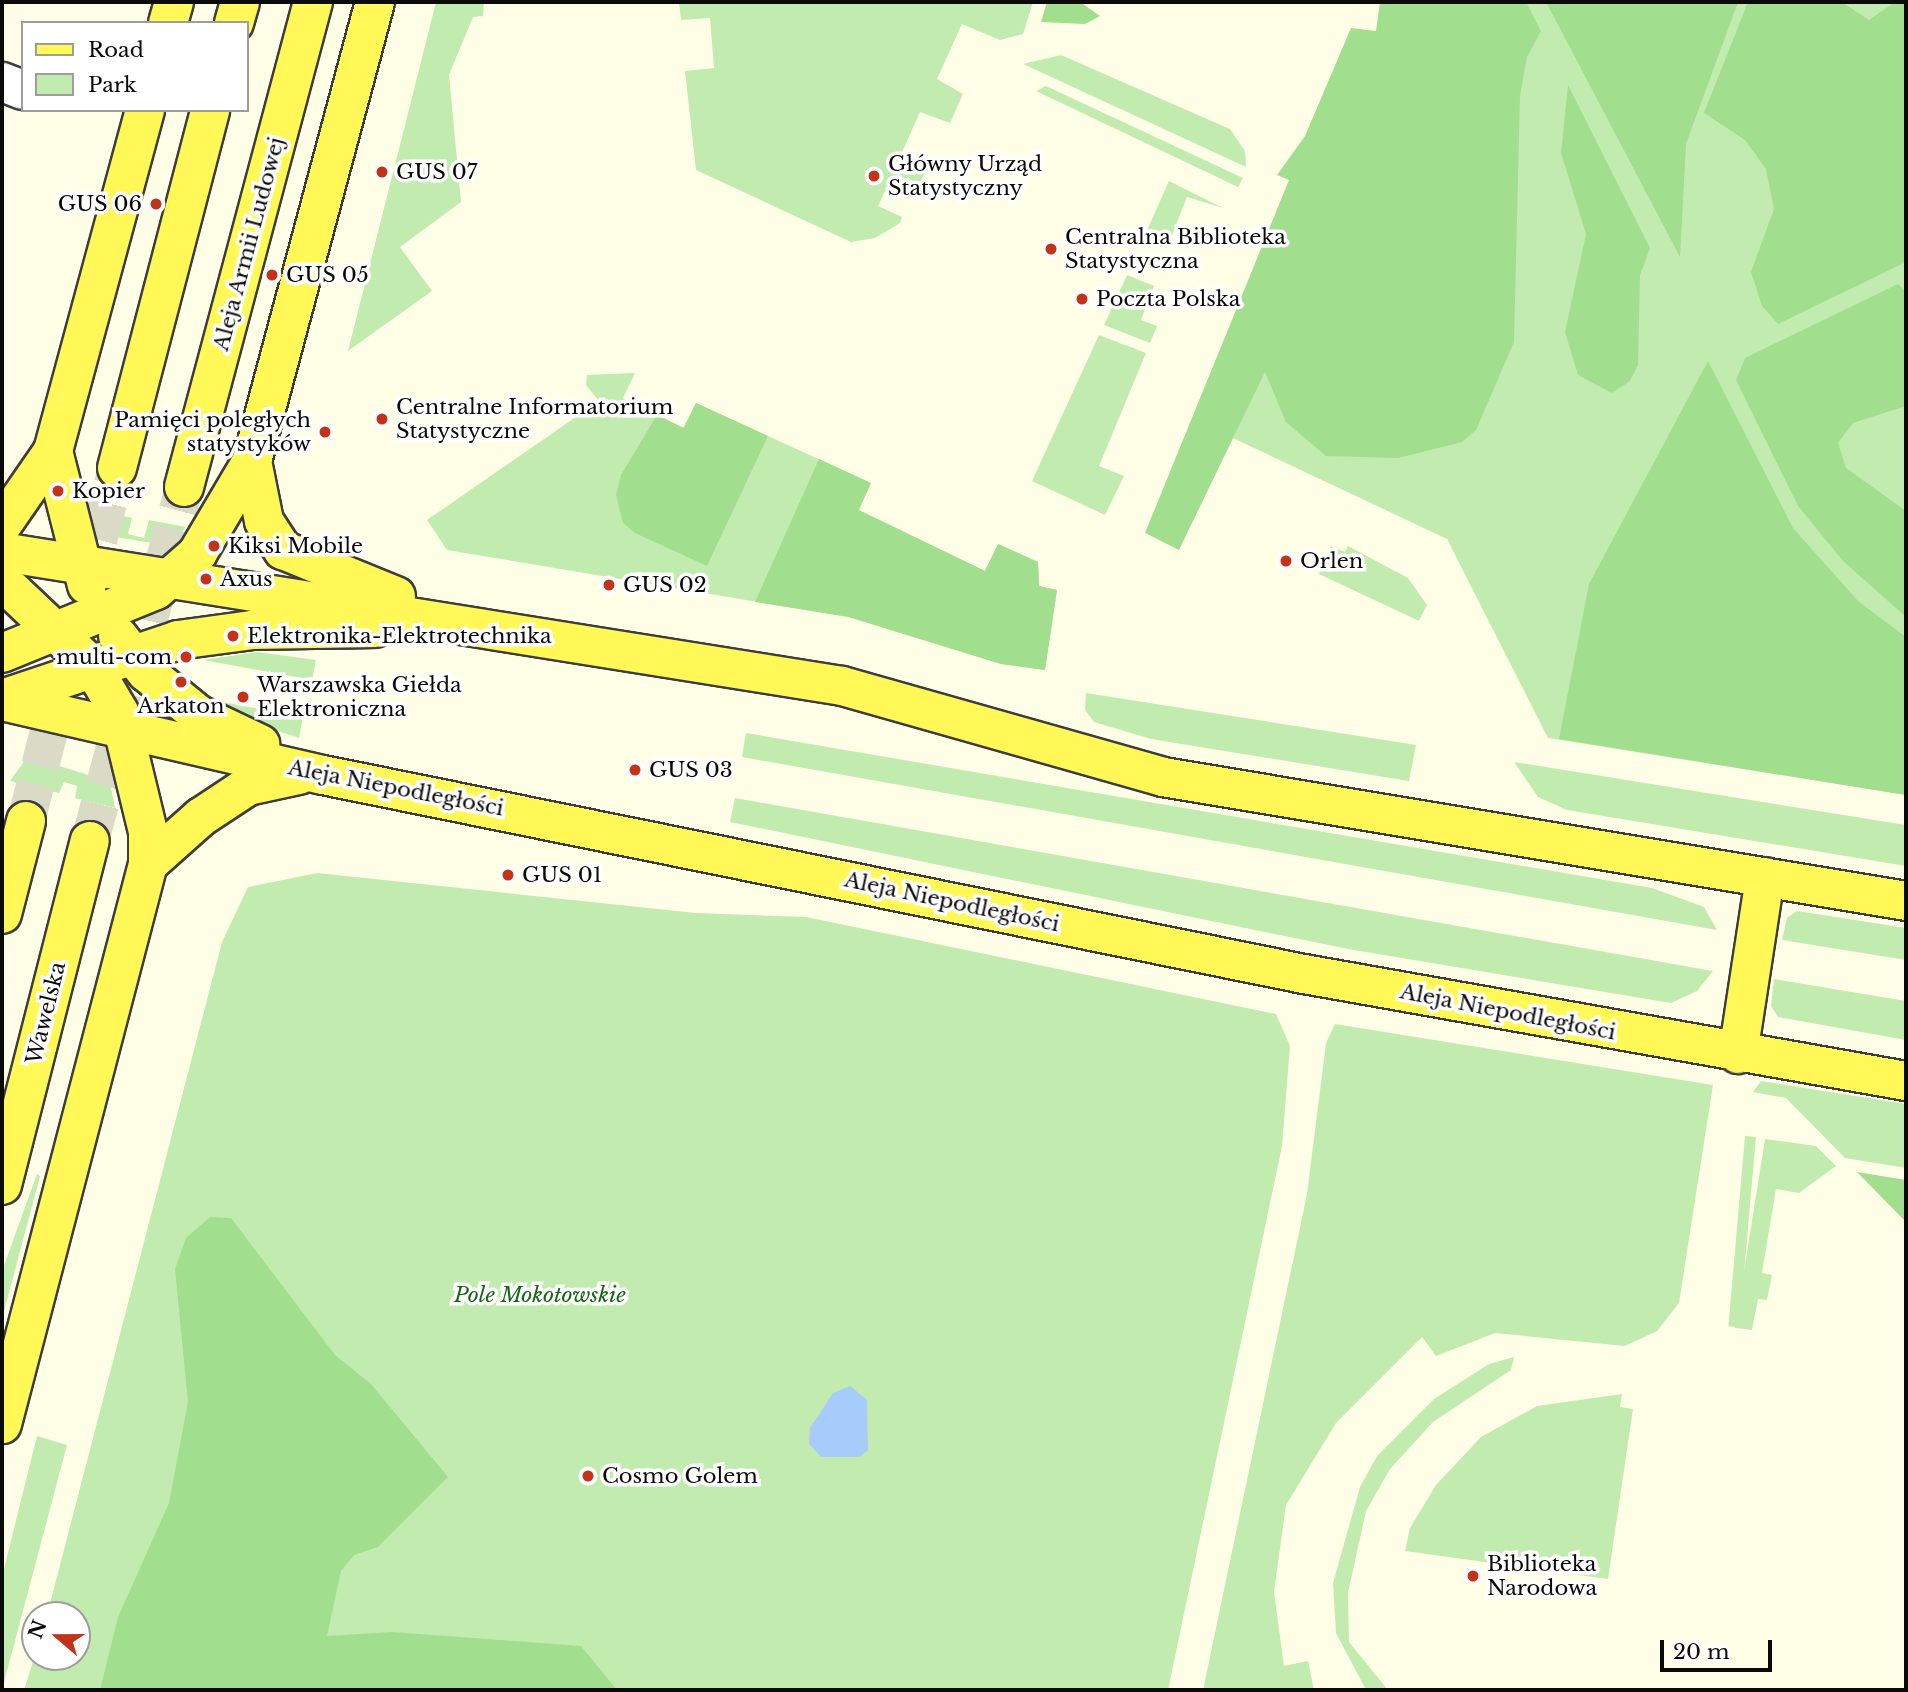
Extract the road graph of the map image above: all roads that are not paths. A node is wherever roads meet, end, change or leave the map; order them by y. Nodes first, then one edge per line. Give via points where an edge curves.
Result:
1 (174, 2) edge
2 (240, 2) edge
3 (313, 2) edge
4 (375, 2) edge
5 (169, 21) edge
6 (235, 21) edge
7 (2, 82) edge
8 (21, 89) edge
9 (144, 112) edge
10 (209, 112) edge
11 (53, 451) junction
12 (252, 461) junction
13 (117, 468) tunnel mouth
14 (184, 487) tunnel mouth
15 (2, 525) edge
16 (2, 552) edge
17 (80, 564) junction
18 (170, 578) junction
19 (2, 581) edge
20 (103, 615) junction
21 (482, 626) junction
22 (59, 632) junction
23 (2, 653) edge
24 (132, 655) junction
25 (92, 666) junction
26 (2, 700) edge
27 (123, 729) junction
28 (323, 775) junction
29 (26, 821) tunnel mouth
30 (90, 841) tunnel mouth
31 (148, 864) junction
32 (1765, 877) junction
33 (1906, 901) edge
34 (2, 914) edge
35 (1738, 1054) junction
36 (1906, 1081) edge
37 (2, 1185) edge
38 (2, 1424) edge

1 - 5 main road
2 - 6 main road
3 - 14 main road, Aleja Armii Ludowej
4 - 12 main road
7 - 8 street
9 - 11 main road
10 - 13 main road
11 - 15 main road
11 - 17 main road
12 - 18 main road via 197,554
12 - 21 main road via 264,521 283,550
16 - 17 main road
17 - 18 main road
17 - 20 main road
18 - 20 main road
18 - 21 main road
19 - 22 main road
20 - 22 main road
20 - 24 main road
21 - 24 main road via 253,630
21 - 32 main road via 875,692 1163,777
22 - 23 main road
22 - 25 main road
24 - 25 main road
24 - 28 main road via 199,715
25 - 26 main road
25 - 27 main road
26 - 27 main road, Aleja Niepodległości
27 - 28 main road, Aleja Niepodległości
27 - 31 main road via 148,832
28 - 31 main road via 282,775 248,786 201,817
28 - 35 main road, Aleja Niepodległości via 1304,974
29 - 34 main road
30 - 37 main road, Wawelska
31 - 38 main road
32 - 33 main road
32 - 35 main road
35 - 36 main road, Aleja Niepodległości

